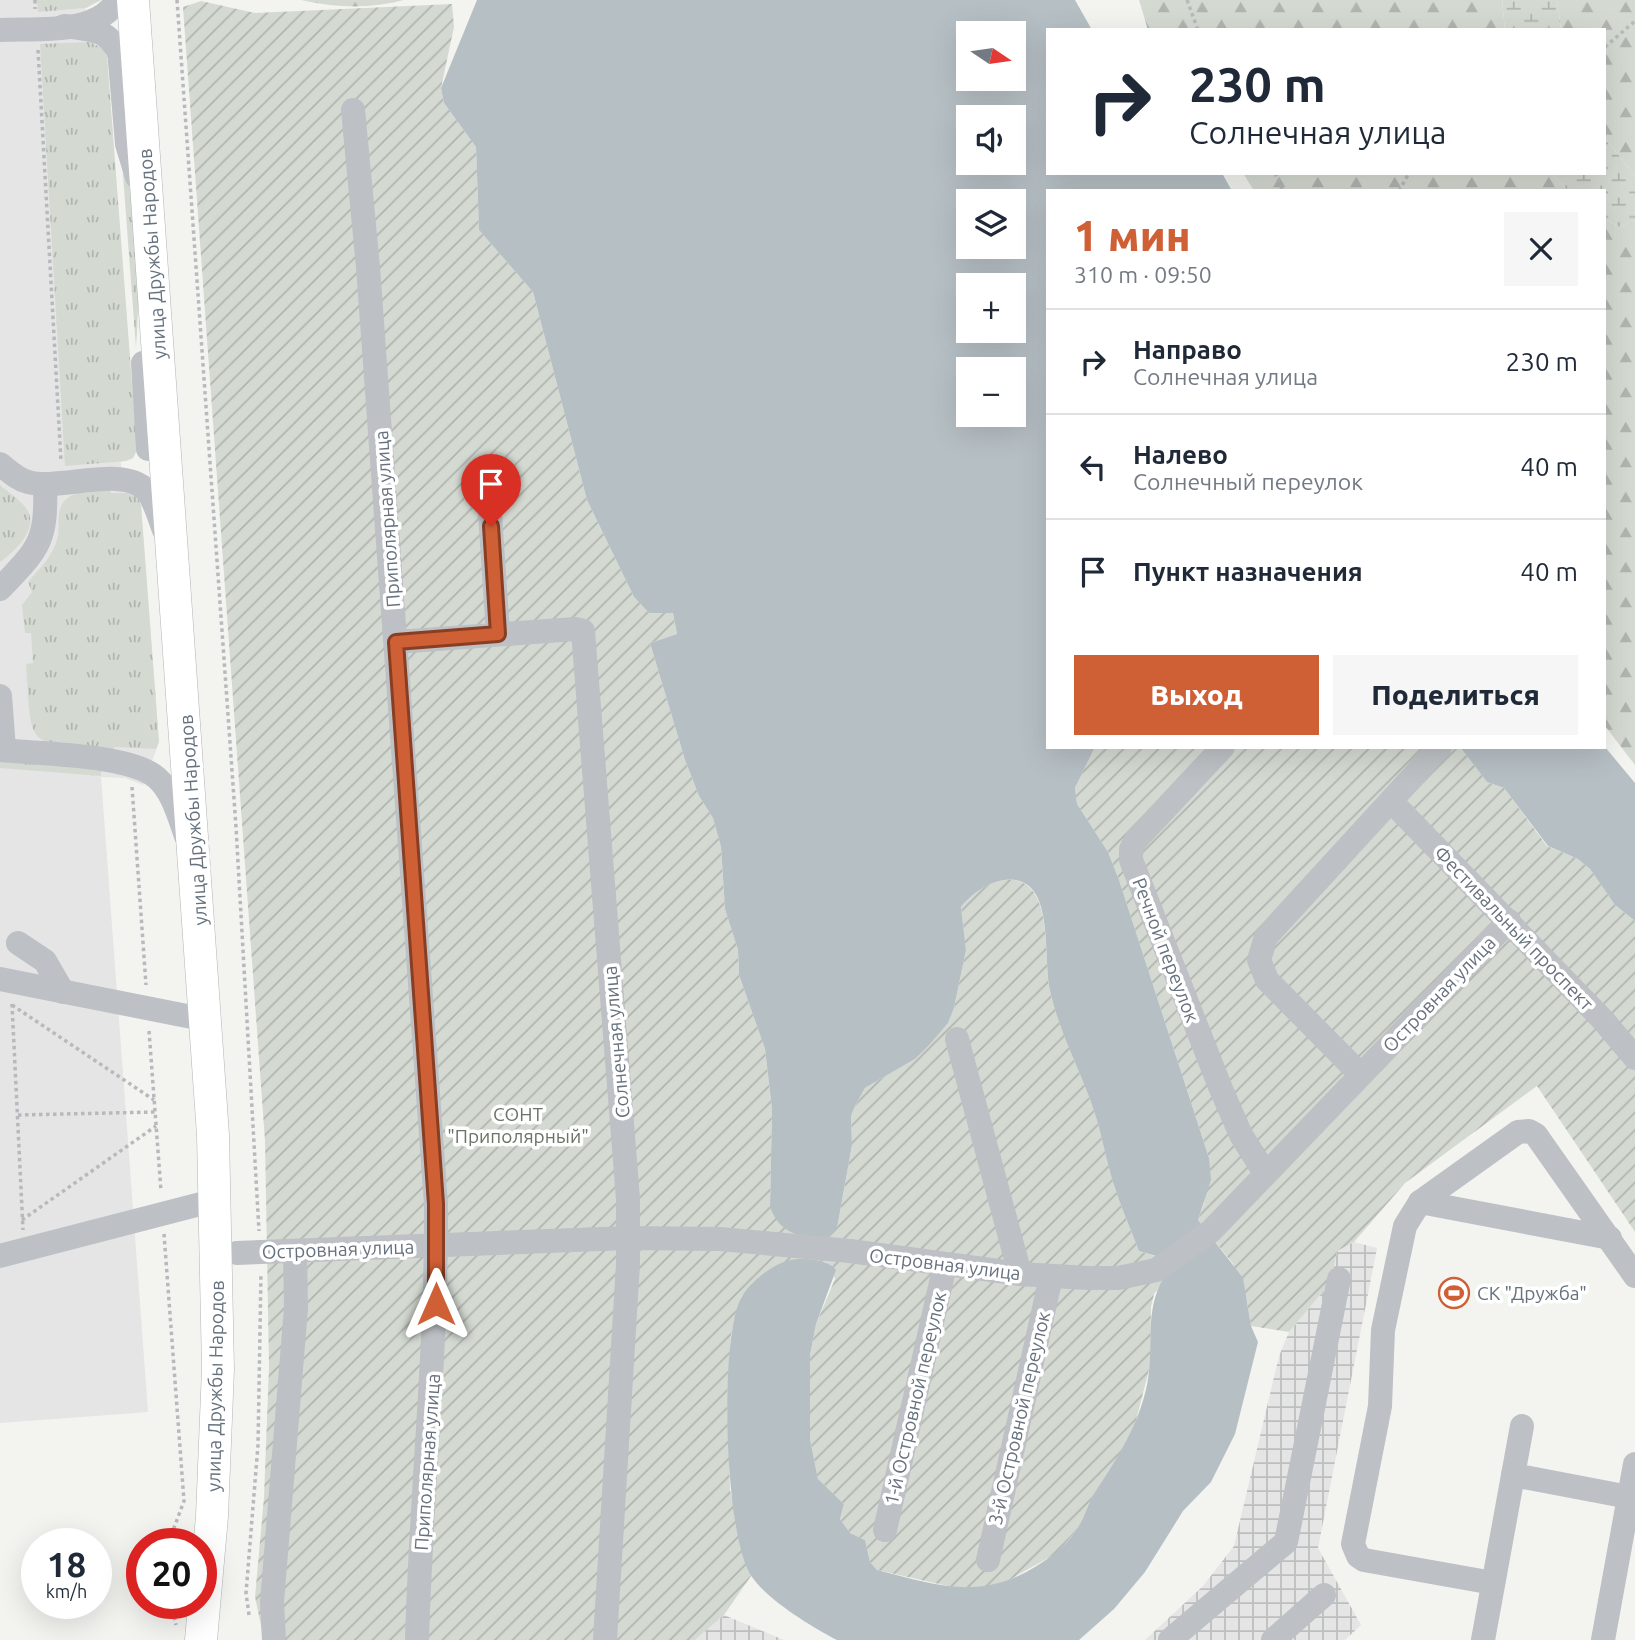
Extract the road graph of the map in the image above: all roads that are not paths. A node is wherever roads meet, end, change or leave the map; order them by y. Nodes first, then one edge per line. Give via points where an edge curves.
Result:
1 (117, 0) edge
2 (133, 0) edge
3 (153, 0) edge
4 (64, 26) junction
5 (0, 30) edge
6 (119, 50) junction
7 (353, 110) dead end
8 (141, 114) junction
9 (149, 219) junction
10 (154, 284) junction
11 (160, 378) junction
12 (148, 449) junction
13 (0, 464) edge
14 (53, 476) junction
15 (90, 480) junction
16 (151, 497) junction
17 (489, 499) dead end
18 (173, 553) junction
19 (0, 589) edge
20 (498, 634) junction
21 (396, 642) junction
22 (181, 662) junction
23 (0, 696) edge
24 (1221, 749) edge
25 (1438, 749) edge
26 (2, 750) edge
27 (1391, 801) junction
28 (176, 809) junction
29 (195, 858) junction
30 (1508, 921) junction
31 (52, 941) dead end
32 (18, 943) dead end
33 (59, 983) junction
34 (6, 989) edge
35 (207, 1020) junction
36 (957, 1039) dead end
37 (1635, 1058) edge
38 (1361, 1075) junction
39 (1265, 1173) junction
40 (216, 1200) junction
41 (1420, 1202) junction
42 (628, 1238) junction
43 (1610, 1238) junction
44 (436, 1245) junction
45 (295, 1251) junction
46 (249, 1253) junction
47 (0, 1256) edge
48 (945, 1265) junction
49 (1020, 1274) junction
50 (1635, 1276) edge
51 (1051, 1277) junction
52 (1339, 1279) dead end
53 (1522, 1426) dead end
54 (1635, 1464) edge
55 (1513, 1475) junction
56 (1629, 1497) junction
57 (885, 1530) dead end
58 (988, 1560) dead end
59 (1493, 1583) junction
60 (1324, 1595) dead end
61 (1604, 1633) edge
62 (190, 1637) edge
63 (222, 1640) edge
64 (274, 1640) edge
65 (417, 1640) edge
66 (606, 1640) edge
67 (1170, 1640) edge
68 (1273, 1640) edge
69 (1483, 1640) edge
70 (1583, 1640) edge

1 - 4 lane via 98,18
2 - 8 main road, улица Дружбы Народов
3 - 46 main road, улица Дружбы Народов via 229,1053
4 - 5 lane
4 - 6 lane via 100,32
6 - 8 lane
6 - 9 lane via 127,144
7 - 21 lane, Приполярная улица
8 - 9 main road, улица Дружбы Народов
9 - 10 main road, улица Дружбы Народов
10 - 11 main road, улица Дружбы Народов
10 - 12 lane via 143,364
11 - 12 lane
11 - 18 main road, улица Дружбы Народов
12 - 15 lane via 133,471
13 - 14 lane via 23,481
14 - 15 lane
14 - 19 lane via 42,538
15 - 16 lane via 133,482
16 - 18 lane
16 - 22 lane via 160,598
17 - 20 lane
18 - 22 main road, улица Дружбы Народов
20 - 21 lane, Солнечная улица
20 - 42 lane, Солнечная улица via 583,631
21 - 44 lane, Приполярная улица
22 - 29 main road, улица Дружбы Народов
23 - 26 lane
24 - 39 lane, Речной переулок via 1136,840 1132,860 1221,1089 1241,1135
25 - 27 lane
26 - 28 lane via 136,765 159,779
27 - 30 lane, Фестивальный проспект
27 - 38 lane via 1266,937 1259,960 1267,980
28 - 29 lane
28 - 35 lane via 187,950
29 - 35 main road, улица Дружбы Народов
30 - 37 lane, Фестивальный проспект
30 - 38 lane, Островная улица
31 - 33 lane
32 - 33 lane via 44,961
33 - 34 lane
33 - 35 lane via 148,1009
35 - 40 main road, улица Дружбы Народов
36 - 49 lane
38 - 39 lane, Островная улица
39 - 51 lane, Островная улица via 1211,1231 1156,1270 1138,1275
40 - 47 lane
40 - 62 main road, улица Дружбы Народов via 217,1406
41 - 43 lane
41 - 43 lane via 1518,1132 1529,1131
41 - 59 lane via 1405,1226 1383,1330 1380,1406 1353,1544 1364,1560
42 - 44 lane, Островная улица
42 - 48 lane, Островная улица via 730,1239
42 - 66 lane, Солнечная улица
43 - 50 lane
44 - 45 lane, Островная улица
44 - 65 lane, Приполярная улица
45 - 46 lane, Островная улица
45 - 64 lane via 296,1308 272,1602
46 - 63 main road, улица Дружбы Народов
48 - 49 lane, Островная улица
48 - 57 lane, 1-й Островной переулок
49 - 51 lane, Островная улица
51 - 58 lane, 3-й Островной переулок
52 - 67 lane via 1286,1542
53 - 55 lane
54 - 56 lane
55 - 56 lane
55 - 59 lane
56 - 61 lane
59 - 69 lane
60 - 68 lane
61 - 70 lane

